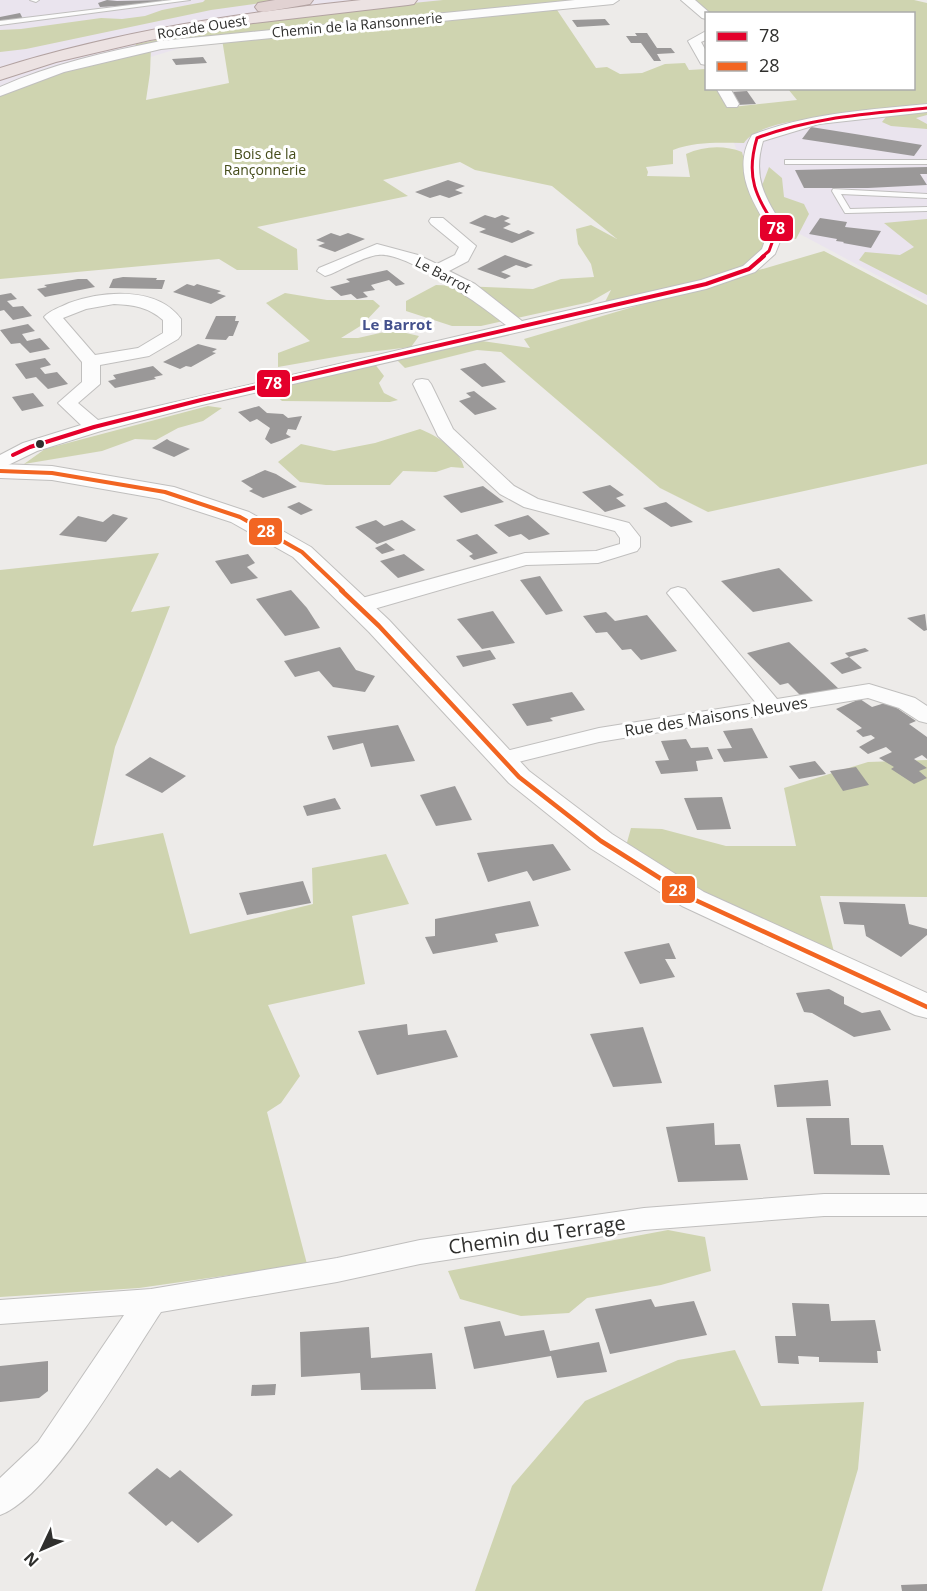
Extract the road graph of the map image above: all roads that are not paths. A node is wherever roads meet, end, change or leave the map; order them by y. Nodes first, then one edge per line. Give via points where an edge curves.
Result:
1 (187, 0) edge
2 (304, 0) edge
3 (319, 0) edge
4 (408, 0) edge
5 (614, 0) edge
6 (687, 0) edge
7 (264, 7) junction
8 (705, 14) edge
9 (0, 23) edge
10 (705, 36) edge
11 (12, 52) dead end
12 (705, 59) edge
13 (0, 74) edge
14 (724, 90) edge
15 (0, 92) edge
16 (732, 104) dead end
17 (927, 108) edge
18 (788, 162) dead end
19 (927, 162) edge
20 (927, 196) edge
21 (927, 209) edge
22 (437, 221) dead end
23 (325, 271) dead end
24 (436, 271) junction
25 (518, 326) junction
26 (91, 361) junction
27 (422, 384) dead end
28 (94, 427) junction
29 (0, 463) edge
30 (0, 471) edge
31 (678, 593) dead end
32 (359, 606) junction
33 (771, 706) junction
34 (927, 716) edge
35 (502, 759) junction
36 (927, 1007) edge
37 (927, 1205) edge
38 (152, 1301) junction
39 (0, 1312) edge
40 (0, 1500) edge

1 - 9 lane
2 - 7 highway
3 - 7 main road, Rocade Ouest
4 - 13 main road, Rocade Ouest via 159,34 41,60
5 - 15 street, Chemin de la Ransonnerie via 161,45 61,69
6 - 8 street
7 - 11 main road, Rocade Ouest
10 - 12 street via 694,41
14 - 16 street
17 - 25 street via 812,120 757,138 749,159 755,192 777,229 769,251 749,269 706,284
18 - 19 lane
20 - 21 lane via 836,191 848,211
22 - 24 street via 468,246 462,258
23 - 24 street, Le Barrot via 377,249 412,258
24 - 25 street, Le Barrot via 470,288
25 - 28 street
26 - 26 street via 143,352 172,335 172,319 164,310 135,301 99,299 53,317
26 - 28 street via 91,384 67,403
27 - 32 street via 446,432 507,490 531,503 621,527 630,537 630,547 598,557 525,559
28 - 29 street via 30,447
30 - 32 street via 52,473 165,492 240,517 302,552
31 - 33 street
32 - 35 street
33 - 34 street, Rue des Maisons Neuves via 869,691 907,703
33 - 35 street, Rue des Maisons Neuves via 598,735
35 - 36 street via 519,777 601,841 693,899
37 - 38 street, Chemin du Terrage via 824,1205 644,1219 420,1252
38 - 39 street, Chemin du Terrage
38 - 40 street via 50,1452

